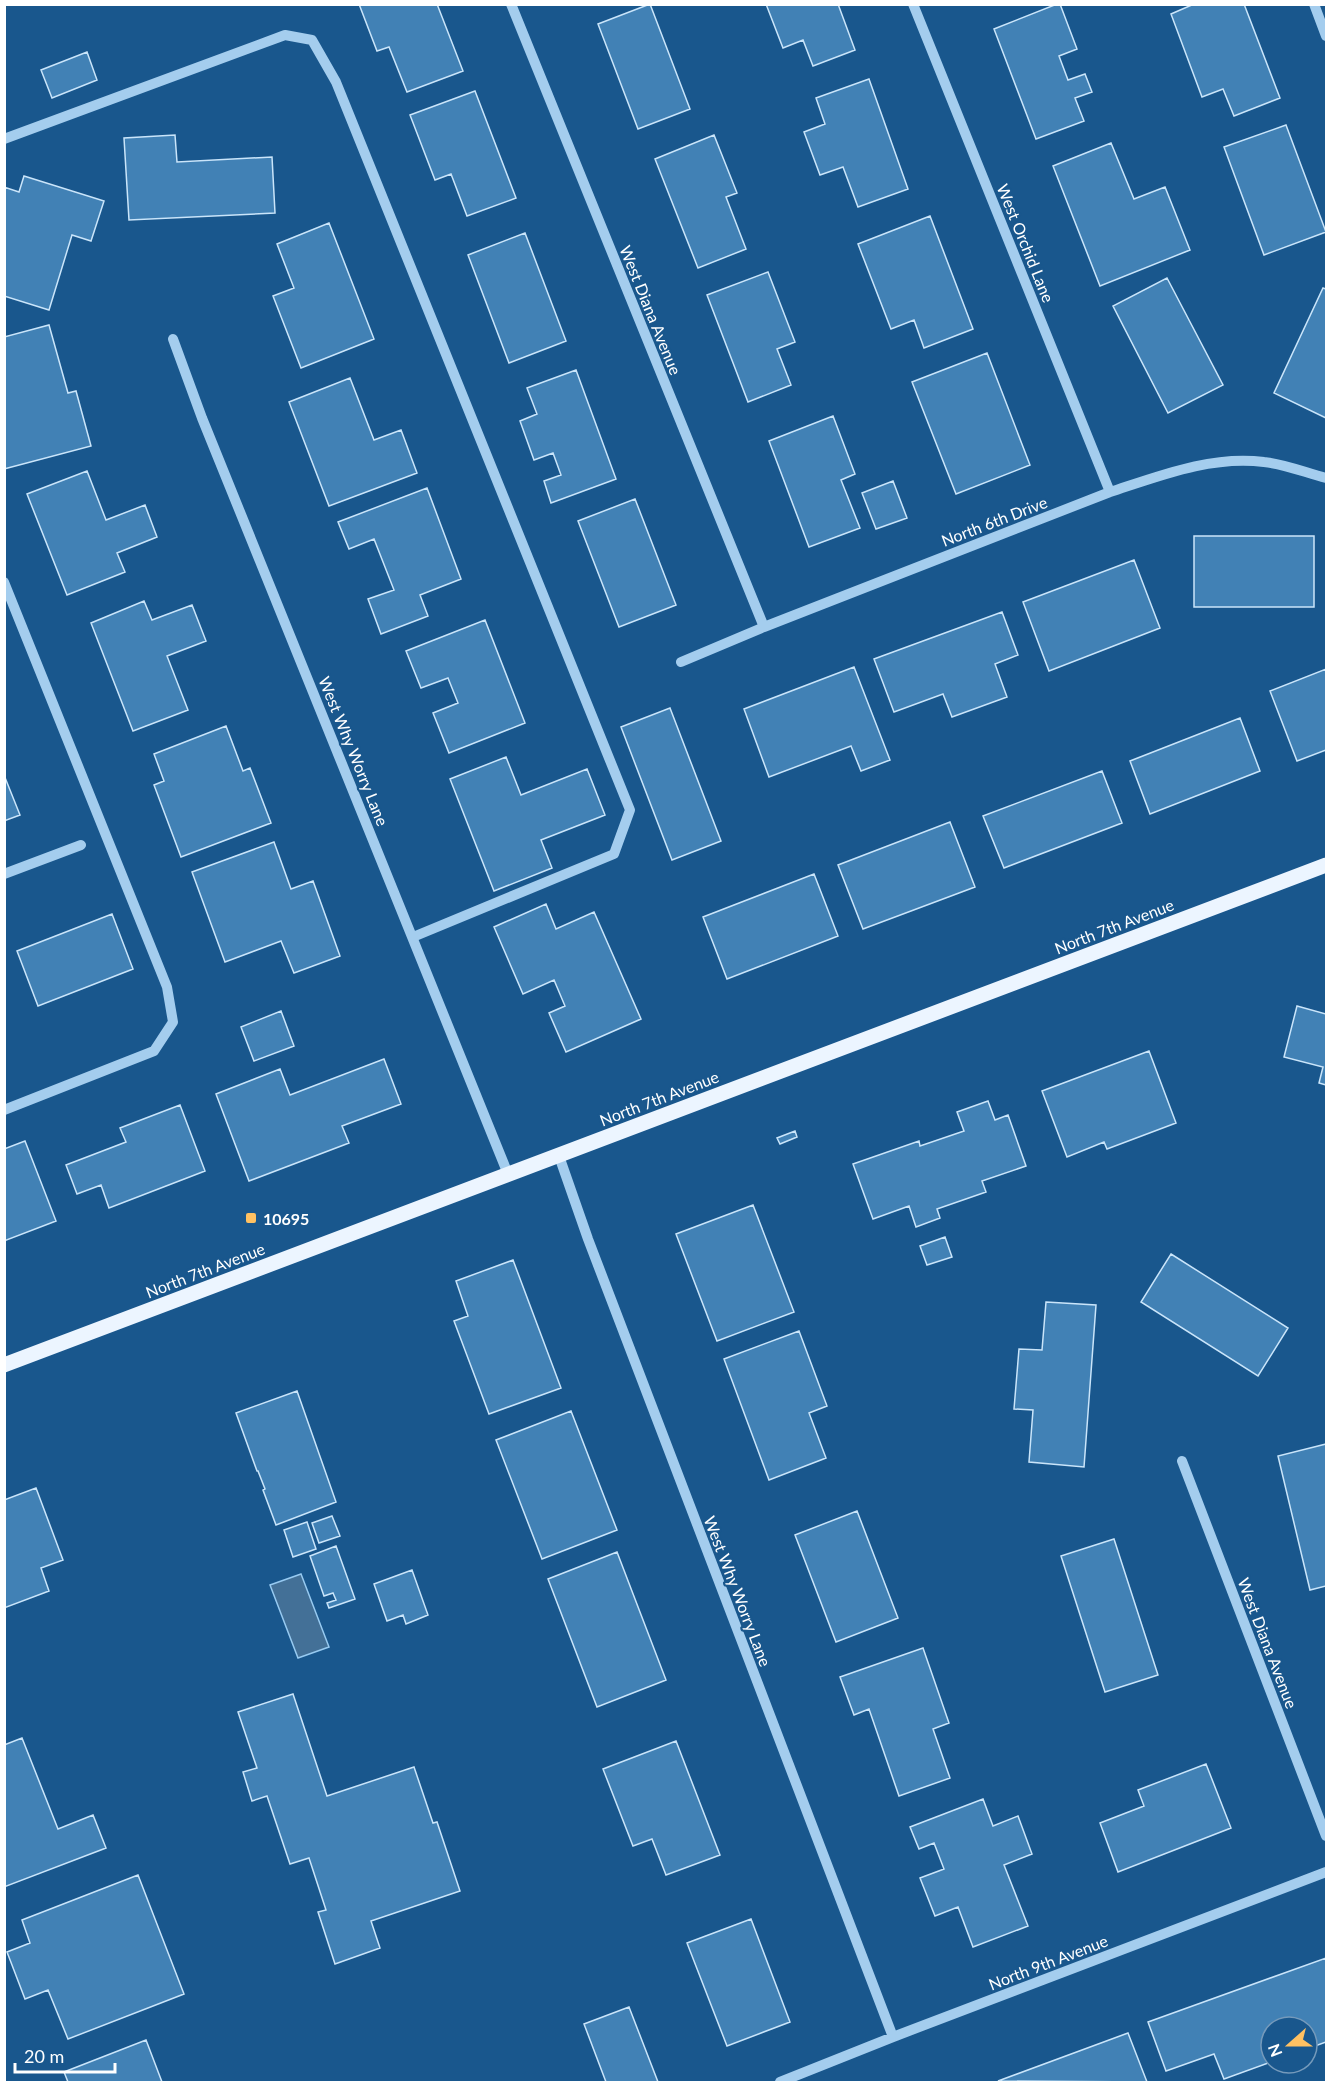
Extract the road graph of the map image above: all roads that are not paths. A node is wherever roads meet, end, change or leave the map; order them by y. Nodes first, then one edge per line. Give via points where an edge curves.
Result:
1 (511, 4) edge
2 (913, 4) edge
3 (1314, 4) edge
4 (1326, 36) edge
5 (4, 139) edge
6 (173, 339) dead end
7 (1326, 478) edge
8 (1110, 492) junction
9 (4, 582) edge
10 (764, 627) junction
11 (681, 662) dead end
12 (81, 845) dead end
13 (1326, 865) edge
14 (4, 874) edge
15 (413, 937) junction
16 (4, 1110) edge
17 (559, 1156) junction
18 (508, 1174) junction
19 (4, 1365) edge
20 (1182, 1461) dead end
21 (1326, 1836) edge
22 (1326, 1872) edge
23 (893, 2037) junction
24 (780, 2082) edge

1 - 10 street, West Diana Avenue
2 - 8 street, West Orchid Lane
3 - 4 street
5 - 15 street via 285,35 312,40 336,82 630,810 614,854
6 - 15 street, West Why Worry Lane
7 - 8 street, North 6th Drive via 1264,462 1219,461
8 - 10 street, North 6th Drive
9 - 16 street via 167,987 173,1022 154,1052
10 - 11 street, North 6th Drive
12 - 14 street
13 - 17 main road, North 7th Avenue
15 - 18 street, West Why Worry Lane
17 - 18 main road, North 7th Avenue
17 - 23 street, West Why Worry Lane
18 - 19 main road, North 7th Avenue
20 - 21 street, West Diana Avenue
22 - 23 street, North 9th Avenue
23 - 24 street, North 9th Avenue

